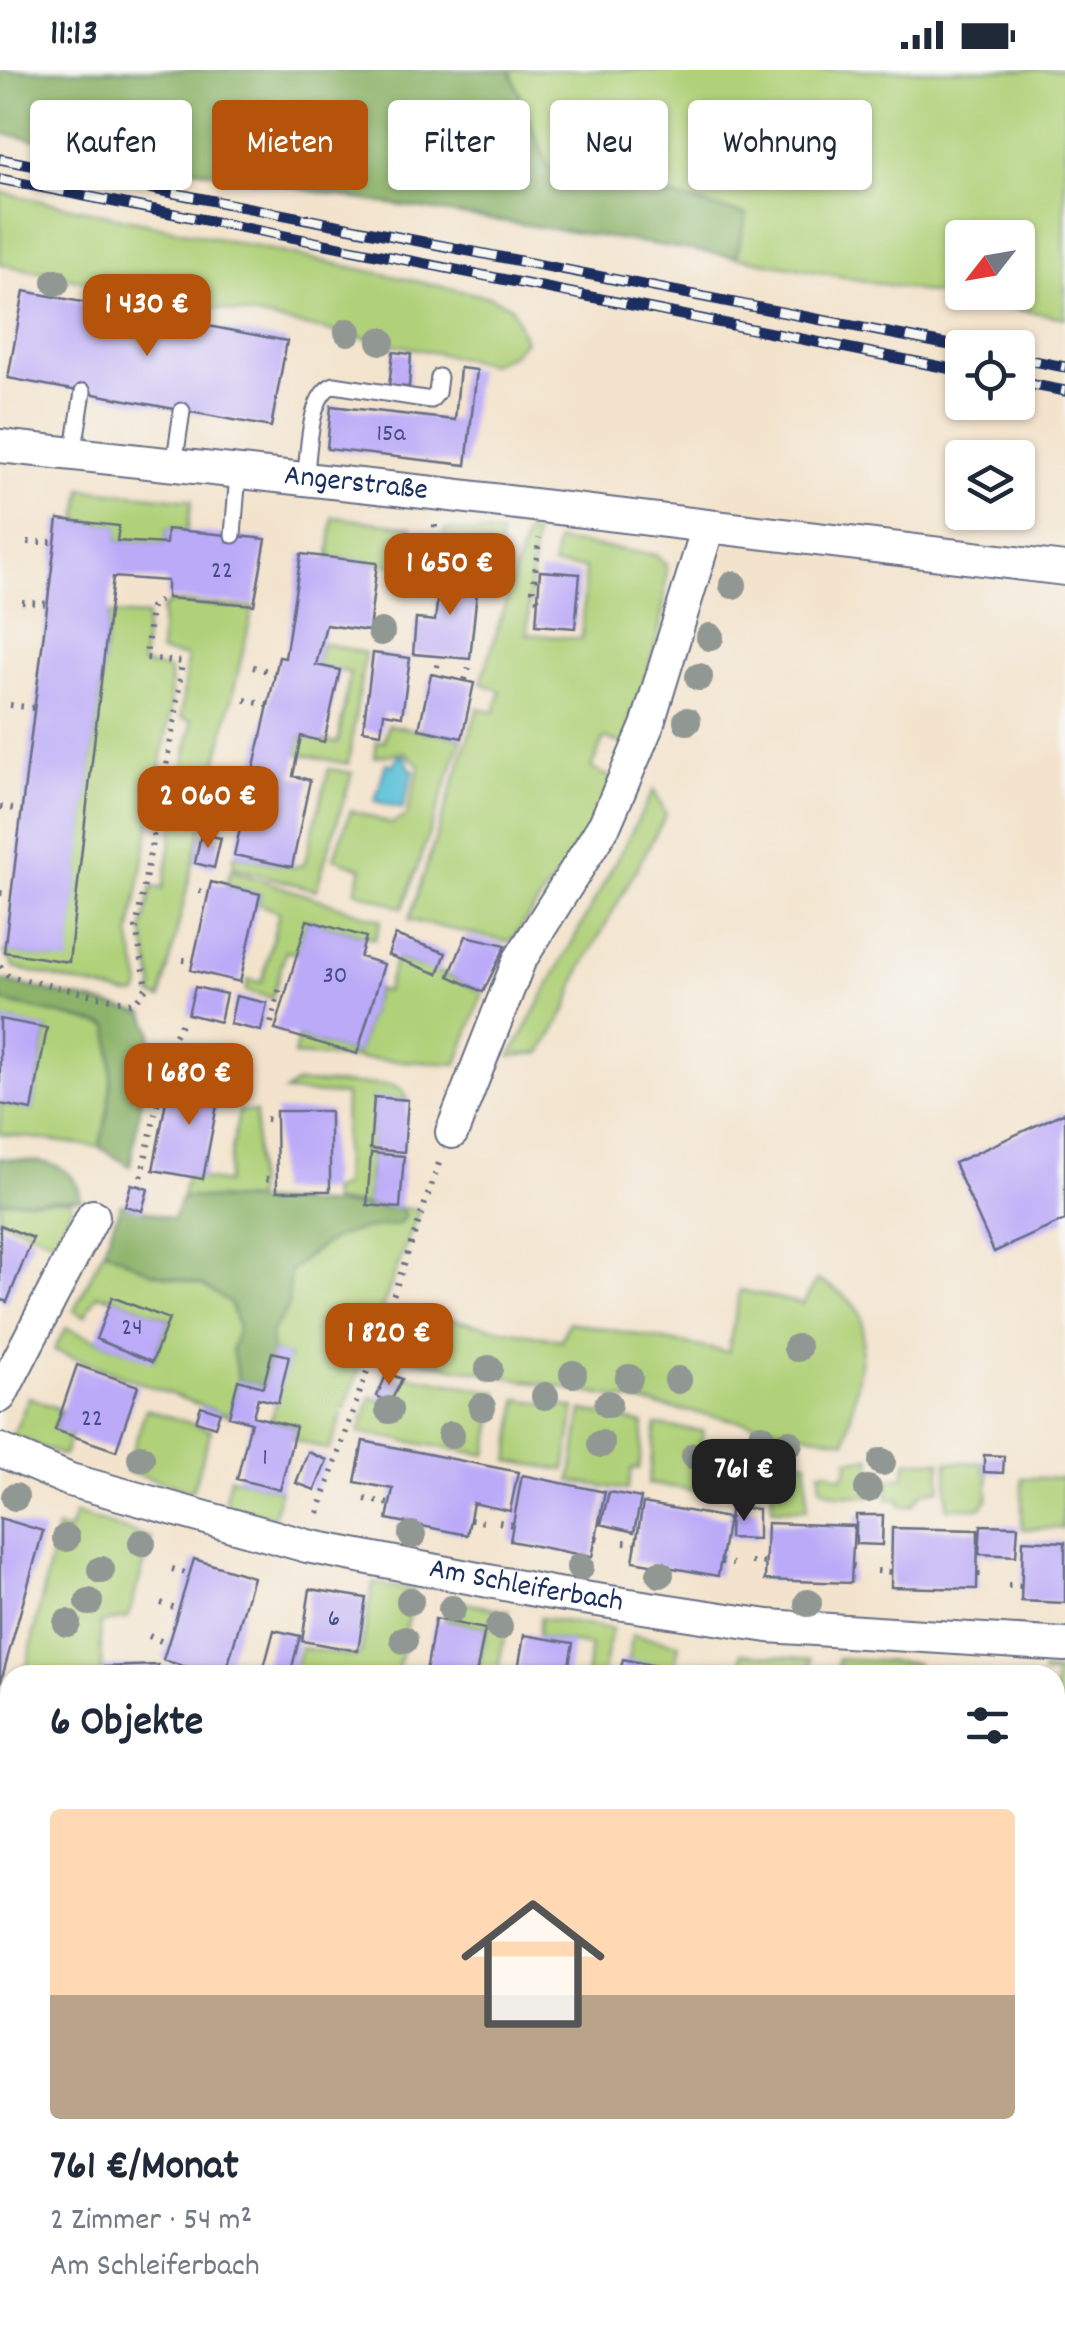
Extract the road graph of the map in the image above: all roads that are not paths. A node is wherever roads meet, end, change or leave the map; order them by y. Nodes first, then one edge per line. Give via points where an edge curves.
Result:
1 (439, 377) dead end
2 (83, 392) dead end
3 (182, 411) dead end
4 (0, 446) edge
5 (74, 456) junction
6 (174, 467) junction
7 (238, 474) junction
8 (306, 481) junction
9 (708, 527) junction
10 (233, 535) dead end
11 (1065, 569) edge
12 (452, 1132) road end
13 (93, 1216) dead end
14 (0, 1396) edge
15 (0, 1450) edge
16 (1065, 1645) edge

1 - 8 lane via 431,400 334,385 324,389 316,403
2 - 5 lane
3 - 6 lane
4 - 5 street, Angerstraße
5 - 6 street, Angerstraße
6 - 7 street, Angerstraße
7 - 8 street, Angerstraße
7 - 10 lane
8 - 9 street, Angerstraße
9 - 11 street, Angerstraße
9 - 12 street via 640,742 605,824 518,961
13 - 14 street
15 - 16 street, Am Schleiferbach via 70,1480 307,1546 698,1618

